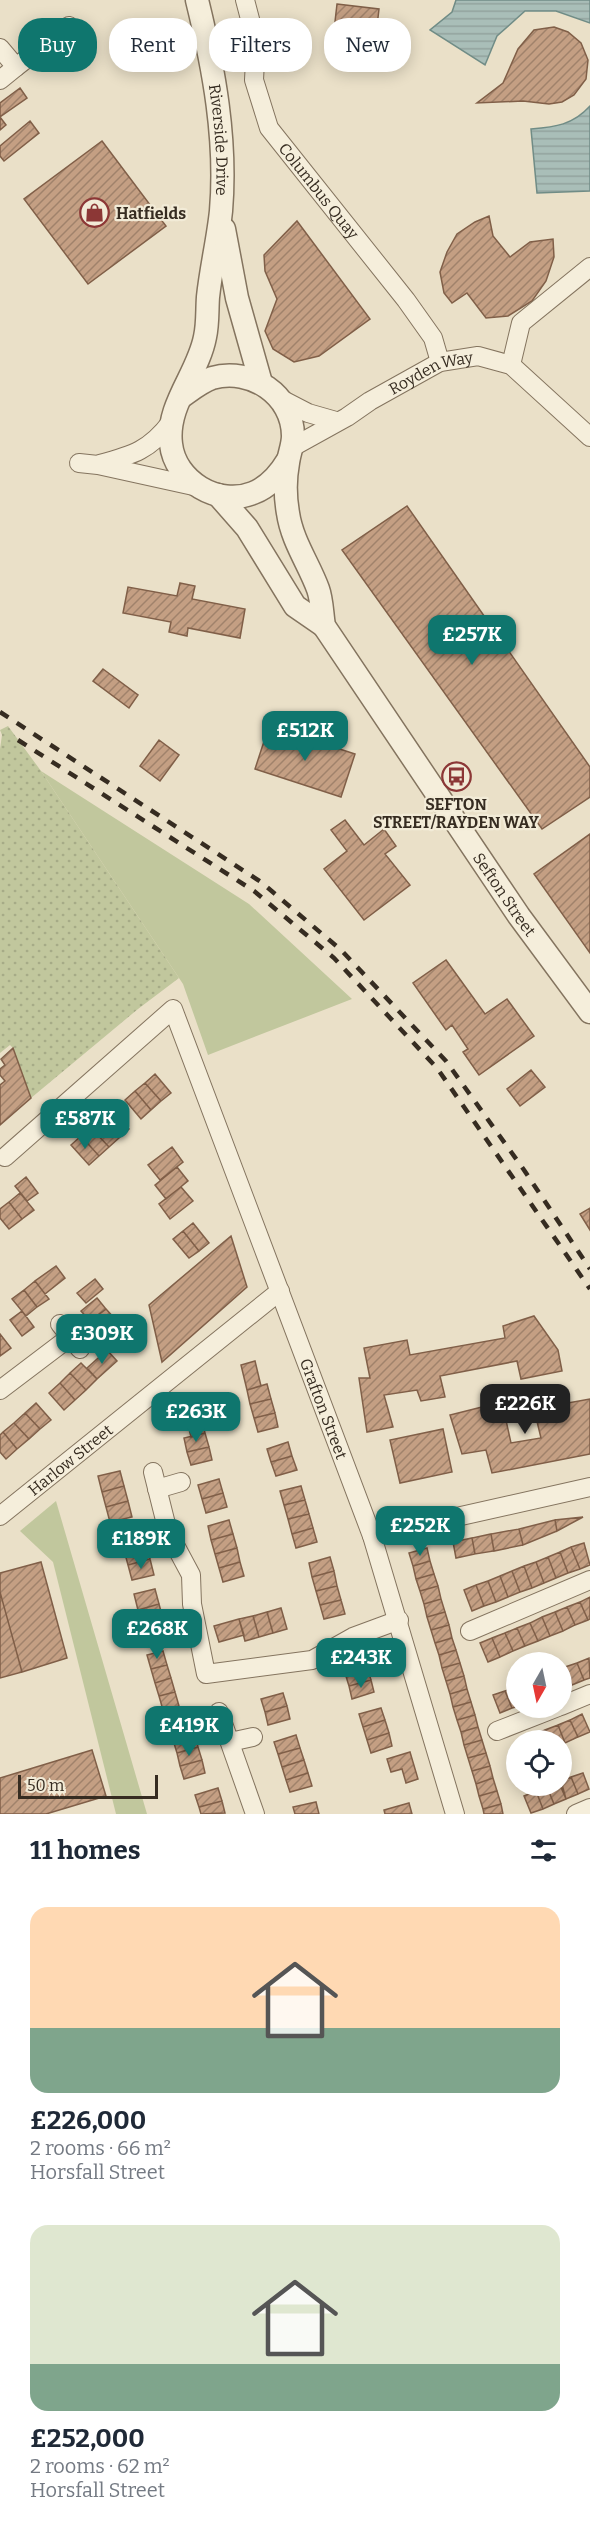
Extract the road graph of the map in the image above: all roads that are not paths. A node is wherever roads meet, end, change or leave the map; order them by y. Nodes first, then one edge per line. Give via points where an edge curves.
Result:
1 (197, 0) edge
2 (245, 0) edge
3 (0, 48) edge
4 (16, 67) joint
5 (0, 80) edge
6 (221, 210) junction
7 (590, 267) edge
8 (440, 362) junction
9 (511, 365) junction
10 (261, 383) junction
11 (181, 397) junction
12 (279, 398) junction
13 (336, 421) junction
14 (171, 422) junction
15 (590, 437) edge
16 (290, 454) junction
17 (79, 463) dead end
18 (98, 465) junction
19 (208, 491) junction
20 (324, 626) junction
21 (590, 1012) edge
22 (5, 1157) dead end
23 (280, 1292) junction
24 (70, 1337) dead end
25 (0, 1390) edge
26 (181, 1482) dead end
27 (590, 1487) edge
28 (0, 1516) edge
29 (372, 1536) junction
30 (590, 1580) edge
31 (399, 1620) junction
32 (470, 1631) dead end
33 (590, 1694) edge
34 (572, 1701) edge
35 (219, 1712) dead end
36 (529, 1718) edge
37 (497, 1731) dead end
38 (253, 1737) dead end
39 (230, 1742) junction
40 (590, 1808) edge
41 (255, 1814) edge
42 (455, 1814) edge
43 (576, 1814) edge

1 - 6 street, Riverside Drive via 219,101
2 - 8 street, Columbus Quay via 256,42 254,80 269,128 406,300 433,338
3 - 4 street
4 - 5 street
6 - 10 street, Riverside Drive via 237,298
6 - 11 street, Riverside Drive via 206,336
7 - 9 street via 521,323
8 - 9 street, Royden Way via 477,356
8 - 13 street, Royden Way
9 - 15 street
10 - 11 street, Sefton Street via 228,375 211,379
10 - 12 street, Sefton Street
11 - 14 street, Sefton Street
12 - 13 street via 308,413
12 - 16 street, Sefton Street via 291,422
13 - 16 street, Royden Way
14 - 18 street via 144,449
14 - 19 street, Sefton Street via 171,445 176,460 186,476
16 - 19 street via 279,474 251,494 235,497
16 - 20 street, Sefton Street via 286,481 288,514 298,547 319,591
17 - 18 street
18 - 19 street
19 - 20 street, Sefton Street via 247,528 295,606
20 - 21 street, Sefton Street via 519,916
22 - 23 street, Grafton Street via 173,1009
23 - 28 street, Harlow Street
23 - 29 street, Grafton Street
24 - 25 street
26 - 31 street via 155,1480 168,1532 191,1575 192,1604 206,1674 312,1660 353,1637
27 - 29 street
29 - 31 street, Grafton Street
30 - 32 street
31 - 42 street, Grafton Street
33 - 34 street
35 - 39 street
36 - 37 street
38 - 39 street
39 - 41 street
40 - 43 street

